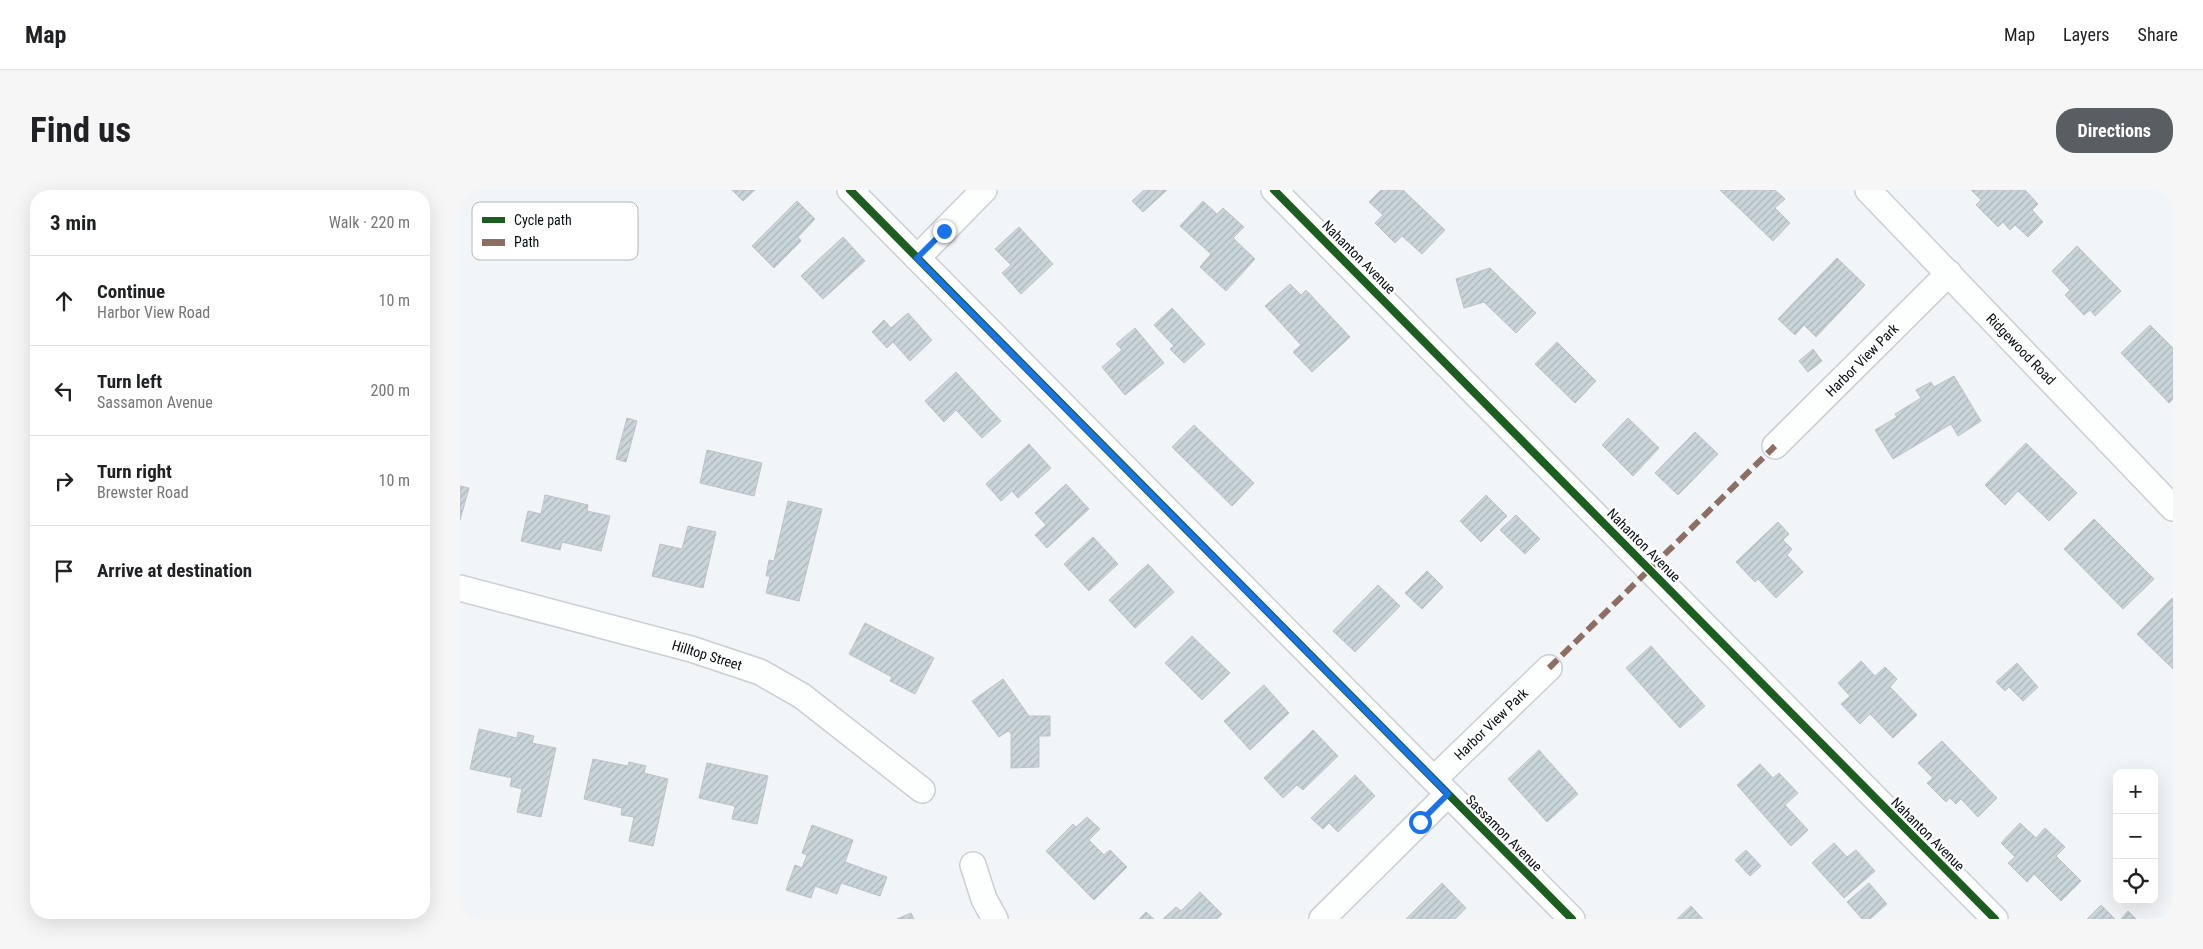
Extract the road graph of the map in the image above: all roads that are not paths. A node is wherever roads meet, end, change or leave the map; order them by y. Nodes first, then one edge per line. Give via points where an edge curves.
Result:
1 (850, 190) edge
2 (984, 190) edge
3 (1274, 190) edge
4 (1868, 190) edge
5 (917, 258) junction
6 (1948, 274) junction
7 (1775, 446) dead end
8 (2173, 508) edge
9 (460, 588) edge
10 (1549, 668) dead end
11 (1441, 787) junction
12 (922, 790) dead end
13 (974, 865) dead end
14 (995, 919) edge
15 (1322, 919) edge
16 (1572, 919) edge
17 (1995, 919) edge

1 - 5 street, Sassamon Avenue
2 - 5 street
3 - 17 street, Nahanton Avenue
4 - 6 street, Ridgewood Road
5 - 11 street, Sassamon Avenue
6 - 7 street, Harbor View Park
6 - 8 street, Ridgewood Road
9 - 12 street, Hilltop Street via 691,649 760,672 802,696
10 - 11 street, Harbor View Park
11 - 15 street, Harbor View Park
11 - 16 street, Sassamon Avenue
13 - 14 street via 984,899

